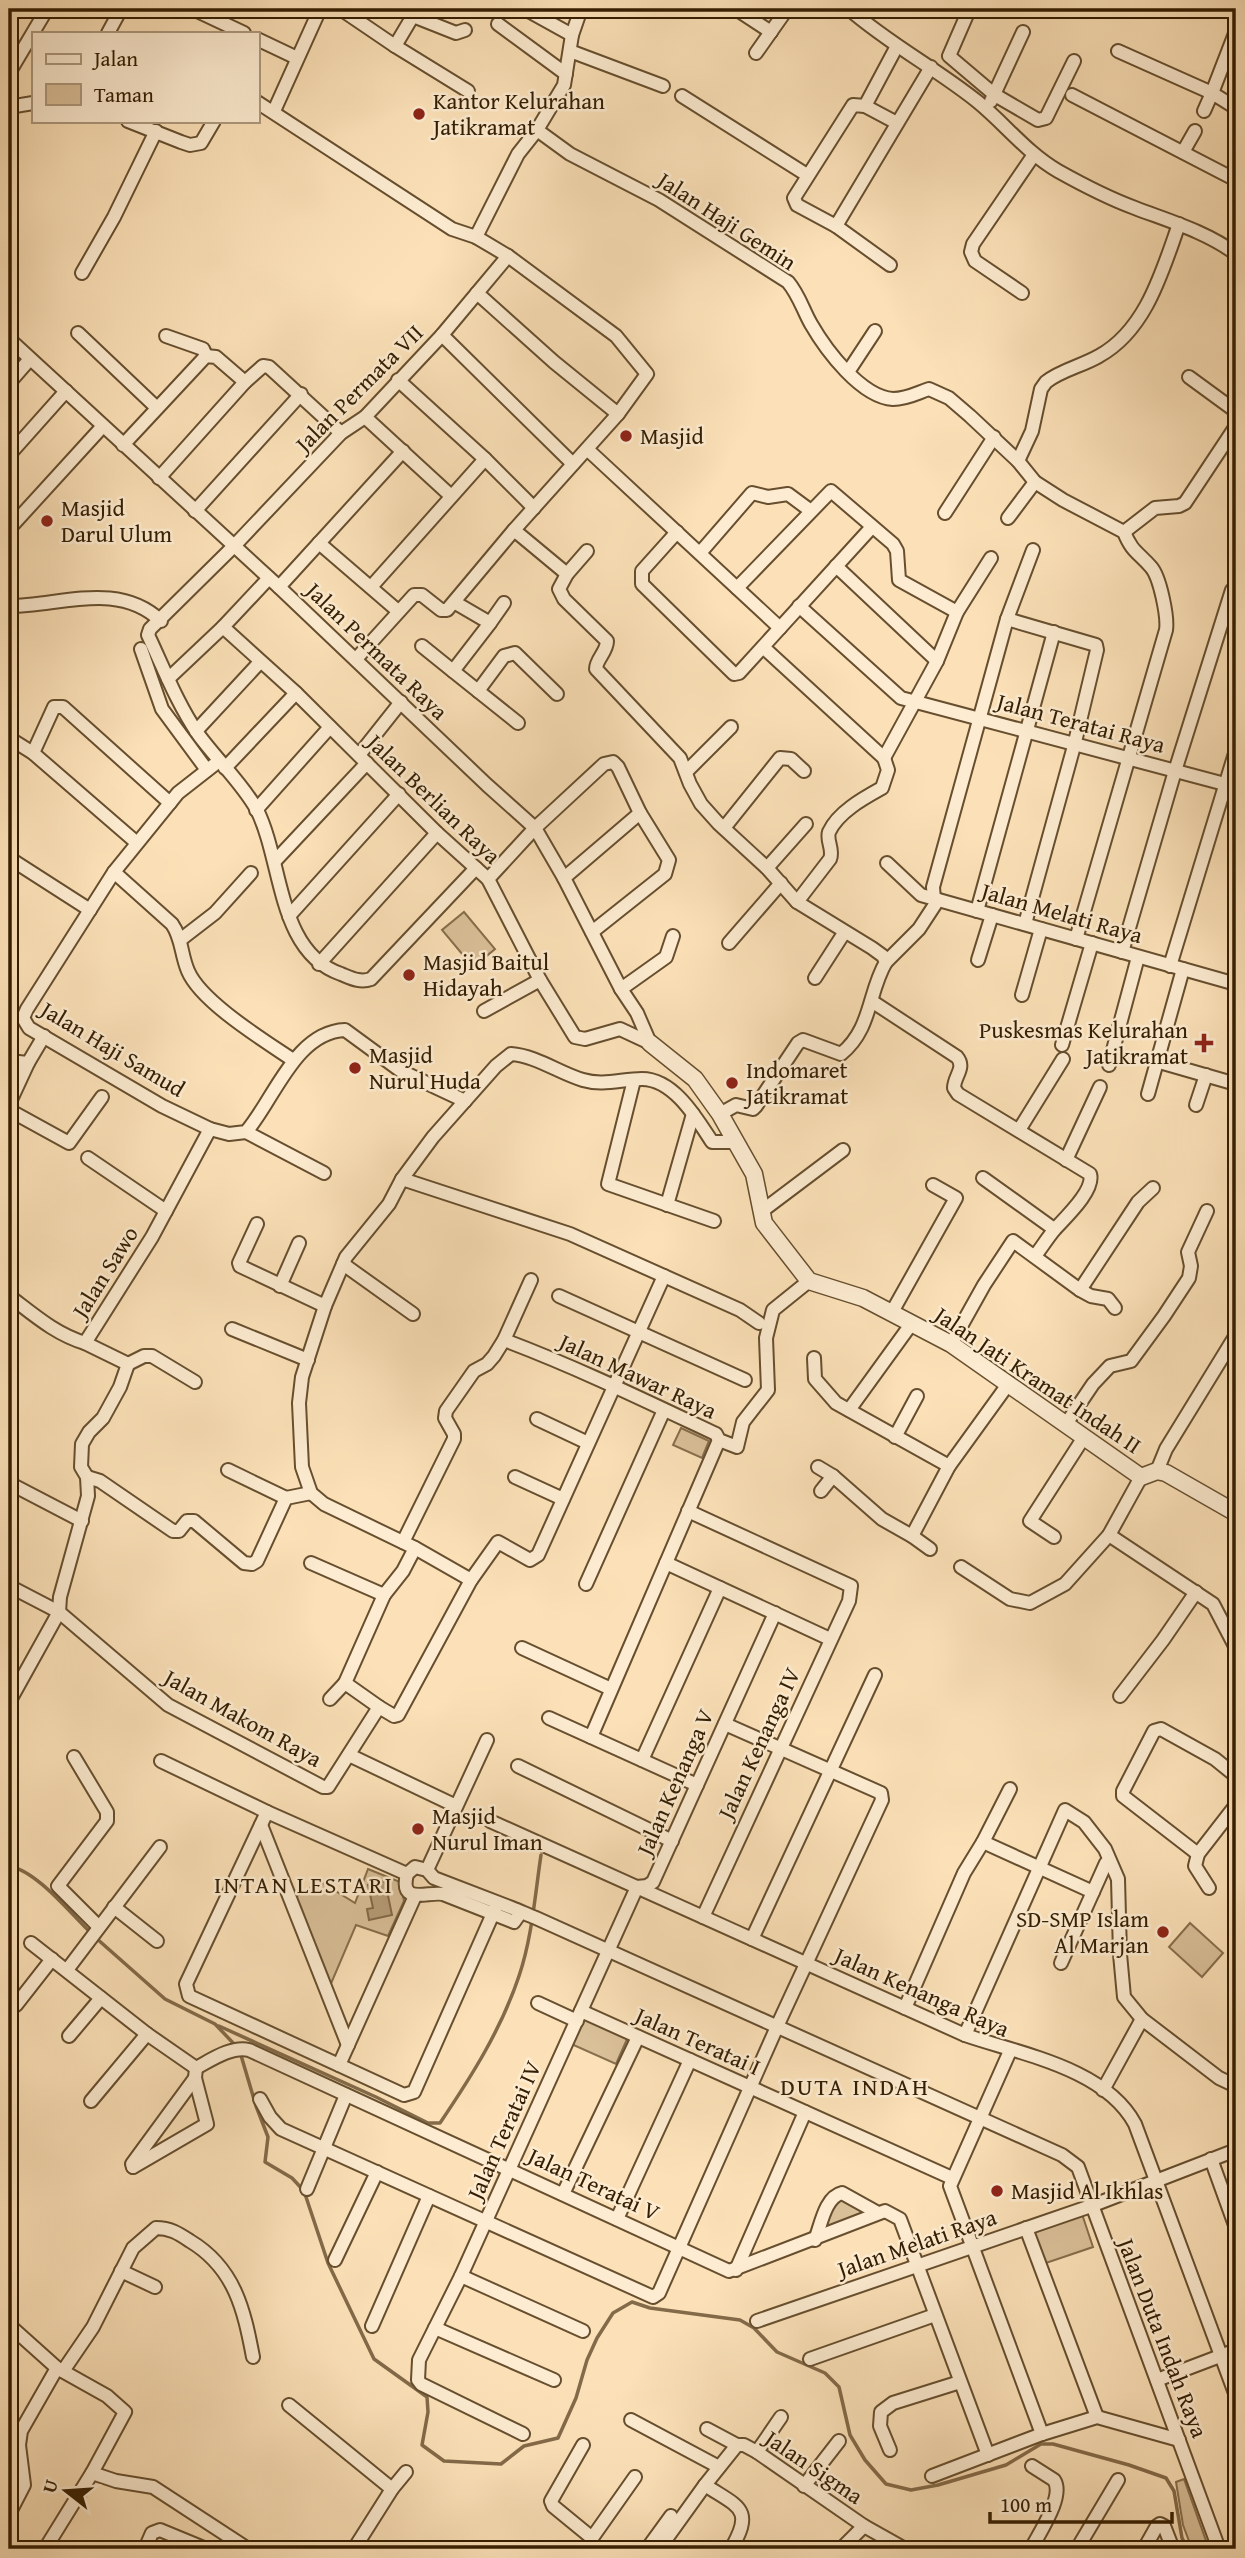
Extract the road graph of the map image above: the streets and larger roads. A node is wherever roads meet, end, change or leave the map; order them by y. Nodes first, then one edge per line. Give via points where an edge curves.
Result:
1 (47, 9) edge
2 (121, 9) edge
3 (193, 9) edge
4 (319, 9) edge
5 (338, 9) edge
6 (525, 9) edge
7 (581, 9) edge
8 (736, 9) edge
9 (787, 9) edge
10 (849, 9) edge
11 (969, 10) edge
12 (415, 13) edge
13 (219, 14) edge
14 (498, 24) dead end
15 (465, 30) dead end
16 (1236, 31) edge
17 (34, 32) edge
18 (109, 32) edge
19 (243, 32) edge
20 (771, 32) junction
21 (1023, 32) dead end
22 (32, 35) edge
23 (572, 35) junction
24 (259, 40) edge
25 (395, 46) junction
26 (897, 46) junction
27 (570, 51) junction
28 (1118, 51) dead end
29 (756, 53) dead end
30 (297, 58) junction
31 (1074, 61) dead end
32 (937, 70) junction
33 (9, 74) edge
34 (566, 74) junction
35 (663, 86) dead end
36 (468, 91) dead end
37 (1212, 93) junction
38 (995, 95) junction
39 (1072, 95) dead end
40 (682, 96) dead end
41 (32, 103) edge
42 (259, 103) edge
43 (865, 106) junction
44 (1236, 108) edge
45 (987, 110) junction
46 (274, 111) junction
47 (1204, 111) dead end
48 (9, 112) edge
49 (131, 122) edge
50 (213, 122) edge
51 (897, 123) junction
52 (537, 130) junction
53 (156, 131) junction
54 (1195, 131) dead end
55 (1183, 152) junction
56 (1033, 156) junction
57 (807, 175) junction
58 (1236, 180) edge
59 (1179, 224) junction
60 (836, 226) junction
61 (477, 237) junction
62 (1236, 254) edge
63 (508, 256) junction
64 (890, 265) dead end
65 (82, 273) dead end
66 (477, 293) junction
67 (1022, 293) dead end
68 (875, 331) dead end
69 (78, 333) dead end
70 (442, 334) junction
71 (166, 336) dead end
72 (9, 340) edge
73 (206, 356) junction
74 (30, 359) junction
75 (848, 372) junction
76 (1189, 377) dead end
77 (398, 380) junction
78 (246, 382) junction
79 (9, 383) edge
80 (66, 391) junction
81 (301, 394) junction
82 (1236, 395) edge
83 (157, 408) junction
84 (1233, 411) edge
85 (618, 414) junction
86 (365, 417) junction
87 (103, 426) junction
88 (1236, 426) edge
89 (341, 433) junction
90 (994, 438) junction
91 (123, 445) junction
92 (587, 449) junction
93 (403, 451) junction
94 (9, 455) edge
95 (485, 459) junction
96 (1018, 460) junction
97 (573, 464) junction
98 (159, 478) junction
99 (1035, 482) junction
100 (451, 496) junction
101 (534, 508) junction
102 (195, 510) junction
103 (811, 511) junction
104 (945, 513) dead end
105 (1008, 519) dead end
106 (11, 521) edge
107 (871, 527) junction
108 (514, 530) junction
109 (677, 532) junction
110 (1124, 532) junction
111 (319, 543) junction
112 (234, 546) junction
113 (1033, 550) dead end
114 (587, 551) dead end
115 (700, 553) junction
116 (991, 558) dead end
117 (836, 566) junction
118 (567, 574) junction
119 (268, 578) junction
120 (279, 587) junction
121 (371, 587) junction
122 (737, 588) junction
123 (1234, 591) edge
124 (454, 602) junction
125 (504, 603) dead end
126 (9, 606) edge
127 (799, 606) junction
128 (398, 611) junction
129 (957, 612) junction
130 (1007, 619) junction
131 (161, 621) junction
132 (490, 623) junction
133 (223, 627) junction
134 (780, 628) junction
135 (1054, 632) junction
136 (422, 646) dead end
137 (763, 647) junction
138 (141, 649) dead end
139 (356, 659) junction
140 (937, 660) junction
141 (260, 662) junction
142 (453, 671) junction
143 (168, 679) junction
144 (478, 691) junction
145 (172, 692) junction
146 (296, 693) junction
147 (557, 694) dead end
148 (401, 702) junction
149 (915, 703) junction
150 (979, 718) junction
151 (518, 723) dead end
152 (171, 724) junction
153 (330, 727) junction
154 (731, 727) dead end
155 (1028, 731) junction
156 (196, 732) junction
157 (9, 738) edge
158 (1074, 743) junction
159 (1236, 750) edge
160 (33, 753) junction
161 (884, 758) junction
162 (1129, 758) junction
163 (363, 759) junction
164 (222, 764) junction
165 (207, 770) junction
166 (804, 771) dead end
167 (1175, 771) junction
168 (687, 772) junction
169 (1231, 786) edge
170 (399, 794) junction
171 (170, 803) junction
172 (256, 810) junction
173 (640, 813) junction
174 (806, 824) dead end
175 (536, 828) junction
176 (724, 828) junction
177 (437, 833) junction
178 (137, 843) junction
179 (9, 858) edge
180 (275, 861) junction
181 (887, 863) dead end
182 (476, 868) junction
183 (767, 868) junction
184 (114, 872) junction
185 (251, 873) dead end
186 (564, 878) junction
187 (488, 879) junction
188 (781, 883) junction
189 (936, 899) junction
190 (797, 902) junction
191 (90, 910) junction
192 (977, 911) junction
193 (992, 915) junction
194 (289, 916) junction
195 (1025, 924) junction
196 (1041, 929) junction
197 (592, 932) junction
198 (844, 933) junction
199 (673, 936) dead end
200 (1076, 939) junction
201 (180, 940) junction
202 (729, 943) dead end
203 (1092, 943) junction
204 (1122, 952) junction
205 (1138, 957) junction
206 (978, 960) dead end
207 (886, 962) junction
208 (319, 964) junction
209 (1177, 968) junction
210 (1236, 970) edge
211 (815, 978) dead end
212 (540, 980) junction
213 (1234, 984) edge
214 (621, 989) junction
215 (1022, 995) dead end
216 (873, 1002) junction
217 (484, 1011) dead end
218 (638, 1013) junction
219 (610, 1032) junction
220 (44, 1036) junction
221 (650, 1043) junction
222 (1062, 1045) dead end
223 (1063, 1059) dead end
224 (293, 1060) junction
225 (9, 1061) edge
226 (1156, 1062) junction
227 (29, 1063) junction
228 (1109, 1065) dead end
229 (1206, 1075) junction
230 (634, 1080) junction
231 (1236, 1084) edge
232 (1100, 1087) dead end
233 (1148, 1094) dead end
234 (102, 1097) dead end
235 (465, 1101) junction
236 (9, 1104) edge
237 (1196, 1105) dead end
238 (9, 1110) edge
239 (694, 1114) junction
240 (720, 1114) junction
241 (209, 1129) junction
242 (1018, 1130) junction
243 (246, 1132) junction
244 (735, 1142) junction
245 (843, 1150) dead end
246 (88, 1158) dead end
247 (1066, 1160) junction
248 (324, 1173) dead end
249 (983, 1178) dead end
250 (402, 1179) junction
251 (933, 1185) dead end
252 (1153, 1188) dead end
253 (667, 1205) junction
254 (166, 1211) junction
255 (762, 1211) junction
256 (1207, 1211) dead end
257 (714, 1221) dead end
258 (257, 1224) dead end
259 (1054, 1229) junction
260 (299, 1243) dead end
261 (1035, 1256) junction
262 (343, 1264) junction
263 (664, 1276) junction
264 (531, 1280) dead end
265 (809, 1281) junction
266 (280, 1286) junction
267 (1080, 1290) junction
268 (9, 1296) edge
269 (559, 1296) dead end
270 (325, 1306) junction
271 (1115, 1308) dead end
272 (892, 1312) junction
273 (413, 1314) dead end
274 (759, 1323) dead end
275 (912, 1324) junction
276 (232, 1329) dead end
277 (639, 1332) junction
278 (1236, 1335) edge
279 (504, 1340) junction
280 (85, 1343) junction
281 (951, 1344) junction
282 (814, 1359) dead end
283 (308, 1360) junction
284 (128, 1364) junction
285 (745, 1380) dead end
286 (195, 1382) dead end
287 (1009, 1383) junction
288 (614, 1387) junction
289 (917, 1396) dead end
290 (664, 1410) junction
291 (849, 1410) junction
292 (537, 1419) dead end
293 (1066, 1424) junction
294 (895, 1437) junction
295 (1084, 1437) junction
296 (719, 1440) junction
297 (588, 1443) junction
298 (949, 1466) junction
299 (818, 1467) dead end
300 (228, 1469) dead end
301 (1157, 1471) junction
302 (87, 1476) junction
303 (833, 1476) junction
304 (514, 1477) dead end
305 (1140, 1477) junction
306 (9, 1483) edge
307 (821, 1491) dead end
308 (311, 1493) junction
309 (286, 1498) junction
310 (563, 1499) junction
311 (688, 1511) junction
312 (1236, 1513) edge
313 (82, 1521) junction
314 (1109, 1535) junction
315 (912, 1536) junction
316 (1054, 1537) dead end
317 (409, 1545) junction
318 (930, 1549) dead end
319 (311, 1563) dead end
320 (666, 1563) junction
321 (961, 1567) dead end
322 (471, 1580) junction
323 (586, 1584) dead end
324 (9, 1586) edge
325 (720, 1588) junction
326 (1196, 1592) junction
327 (384, 1595) junction
328 (59, 1612) junction
329 (775, 1613) junction
330 (830, 1639) junction
331 (522, 1648) dead end
332 (1236, 1648) edge
333 (875, 1675) dead end
334 (345, 1683) junction
335 (611, 1689) junction
336 (1120, 1696) dead end
337 (330, 1699) dead end
338 (9, 1702) edge
339 (379, 1707) junction
340 (549, 1718) dead end
341 (725, 1724) junction
342 (591, 1737) junction
343 (487, 1740) dead end
344 (779, 1748) junction
345 (349, 1755) junction
346 (74, 1757) dead end
347 (642, 1760) junction
348 (161, 1761) dead end
349 (518, 1766) dead end
350 (830, 1771) junction
351 (1236, 1776) edge
352 (697, 1785) junction
353 (1010, 1789) dead end
354 (1236, 1805) edge
355 (456, 1806) junction
356 (267, 1812) junction
357 (490, 1821) dead end
358 (261, 1825) junction
359 (672, 1841) junction
360 (983, 1842) junction
361 (160, 1847) dead end
362 (1198, 1854) junction
363 (434, 1855) junction
364 (1106, 1863) dead end
365 (1039, 1868) junction
366 (427, 1870) junction
367 (407, 1874) junction
368 (449, 1883) junction
369 (637, 1887) junction
370 (1209, 1888) dead end
371 (1093, 1892) junction
372 (415, 1896) junction
373 (114, 1907) junction
374 (495, 1908) junction
375 (703, 1917) junction
376 (98, 1928) junction
377 (752, 1939) junction
378 (157, 1941) dead end
379 (32, 1943) dead end
380 (609, 1951) junction
381 (52, 1959) junction
382 (1061, 1963) dead end
383 (806, 1964) junction
384 (67, 1970) junction
385 (101, 1998) junction
386 (538, 2003) dead end
387 (16, 2005) dead end
388 (905, 2008) junction
389 (579, 2016) junction
390 (1142, 2019) junction
391 (777, 2027) junction
392 (147, 2034) junction
393 (965, 2035) junction
394 (69, 2036) dead end
395 (638, 2037) junction
396 (348, 2045) junction
397 (1010, 2051) junction
398 (690, 2060) junction
399 (339, 2065) junction
400 (195, 2073) junction
401 (1236, 2086) edge
402 (750, 2087) junction
403 (1103, 2090) junction
404 (346, 2095) junction
405 (260, 2099) dead end
406 (91, 2101) dead end
407 (805, 2112) junction
408 (979, 2118) junction
409 (325, 2148) junction
410 (1236, 2150) edge
411 (1211, 2159) junction
412 (510, 2168) junction
413 (377, 2172) junction
414 (952, 2178) junction
415 (1157, 2180) junction
416 (307, 2189) dead end
417 (563, 2194) junction
418 (429, 2196) junction
419 (1091, 2206) junction
420 (877, 2213) junction
421 (617, 2220) junction
422 (486, 2221) junction
423 (1235, 2222) edge
424 (1026, 2228) junction
425 (815, 2240) junction
426 (970, 2242) junction
427 (679, 2246) junction
428 (335, 2260) dead end
429 (916, 2265) junction
430 (736, 2270) junction
431 (121, 2271) junction
432 (461, 2276) junction
433 (155, 2287) dead end
434 (935, 2315) junction
435 (757, 2321) dead end
436 (9, 2325) edge
437 (372, 2326) dead end
438 (435, 2328) junction
439 (583, 2331) dead end
440 (1236, 2350) edge
441 (253, 2357) dead end
442 (1222, 2357) junction
443 (810, 2359) dead end
444 (60, 2370) junction
445 (554, 2380) dead end
446 (1157, 2380) junction
447 (960, 2382) junction
448 (1236, 2396) edge
449 (289, 2405) dead end
450 (781, 2417) dead end
451 (1097, 2417) junction
452 (631, 2420) dead end
453 (9, 2425) edge
454 (708, 2429) dead end
455 (21, 2431) junction
456 (523, 2434) dead end
457 (1042, 2434) junction
458 (1179, 2440) junction
459 (839, 2441) dead end
460 (14, 2442) edge
461 (583, 2445) dead end
462 (737, 2445) junction
463 (890, 2450) dead end
464 (757, 2452) junction
465 (988, 2455) junction
466 (1032, 2466) dead end
467 (719, 2467) junction
468 (406, 2472) dead end
469 (92, 2473) junction
470 (932, 2476) dead end
471 (635, 2477) dead end
472 (1118, 2480) dead end
473 (705, 2485) junction
474 (804, 2486) junction
475 (392, 2489) junction
476 (9, 2514) edge
477 (671, 2516) dead end
478 (864, 2526) junction
479 (592, 2543) edge
480 (45, 2549) edge
481 (145, 2549) edge
482 (206, 2549) edge
483 (248, 2549) edge
484 (354, 2549) edge
485 (647, 2549) edge
486 (659, 2549) edge
487 (731, 2549) edge
488 (841, 2549) edge
489 (905, 2549) edge
490 (1031, 2549) edge
491 (1077, 2549) edge
492 (1144, 2549) edge
493 (1173, 2549) edge
494 (1219, 2549) edge

1 - 17 street
2 - 18 street
3 - 13 street
4 - 30 street
5 - 25 street
6 - 23 street
7 - 23 street
8 - 20 street
9 - 20 street
10 - 26 street
11 - 38 street via 949,55
12 - 15 street via 456,33
12 - 25 street
13 - 19 street
14 - 34 street
16 - 37 street
20 - 29 street
21 - 38 street
22 - 33 street
23 - 27 street
24 - 30 street
25 - 36 street
26 - 32 street
26 - 43 street
27 - 34 street
27 - 35 street
28 - 37 street
30 - 46 street
31 - 38 street via 1042,120
32 - 45 street
32 - 51 street
34 - 52 street
37 - 44 street
37 - 47 street
38 - 45 street
39 - 55 street
40 - 57 street
41 - 48 street
42 - 46 street
43 - 51 street
43 - 57 street via 850,107
45 - 56 street
46 - 61 street via 452,229
49 - 53 street
50 - 53 street via 196,145
51 - 60 street
52 - 61 street via 518,154
52 - 75 street, Jalan Haji Gemin via 788,282 826,348
53 - 65 street
54 - 55 street
55 - 58 street
56 - 59 street via 1091,189
56 - 67 street via 971,252 975,261
57 - 60 street via 794,201
59 - 62 street
59 - 96 street via 1143,314 1123,340 1045,382 1032,432
60 - 64 street
61 - 63 street
63 - 66 street, Jalan Permata VII
63 - 85 street via 616,336 647,373
66 - 70 street, Jalan Permata VII
66 - 85 street
68 - 75 street
69 - 83 street
70 - 77 street, Jalan Permata VII
70 - 97 street
71 - 73 street via 203,349
72 - 74 street, Jalan Permata Raya
73 - 78 street via 216,357
73 - 83 street
74 - 79 street
74 - 80 street, Jalan Permata Raya
75 - 90 street, Jalan Haji Gemin via 880,397 895,399 935,390
76 - 84 street
77 - 86 street, Jalan Permata VII
77 - 95 street
78 - 81 street via 267,365
78 - 98 street
80 - 87 street, Jalan Permata Raya
80 - 94 street
81 - 89 street
81 - 102 street
82 - 84 street
83 - 91 street
85 - 92 street
86 - 89 street, Jalan Permata VII
86 - 93 street
87 - 91 street, Jalan Permata Raya
87 - 106 street
88 - 110 street via 1185,503 1155,508
89 - 112 street, Jalan Permata VII
90 - 96 street, Jalan Haji Gemin
90 - 104 street
91 - 98 street, Jalan Permata Raya
92 - 97 street
92 - 109 street
93 - 100 street
93 - 111 street
95 - 100 street
95 - 101 street
96 - 99 street, Jalan Haji Gemin
97 - 101 street
98 - 102 street, Jalan Permata Raya
99 - 105 street
99 - 110 street, Jalan Haji Gemin
100 - 121 street
101 - 108 street
102 - 112 street, Jalan Permata Raya
103 - 107 street via 831,491
103 - 115 street via 788,494 768,497 752,493
103 - 122 street
107 - 117 street
107 - 129 street via 897,551 899,580
108 - 118 street
108 - 124 street
109 - 115 street
109 - 137 street via 642,571 642,584 734,674
110 - 162 street, Jalan Haji Gemin via 1130,548 1153,569 1168,619
111 - 120 street
111 - 121 street
112 - 119 street, Jalan Permata Raya
112 - 131 street, Jalan Permata VII
113 - 130 street
114 - 118 street
115 - 122 street
116 - 129 street
117 - 127 street
117 - 140 street
118 - 168 street via 559,589 561,595 607,641 596,669 680,758
119 - 120 street, Jalan Permata Raya
119 - 133 street
120 - 139 street, Jalan Permata Raya
121 - 128 street
122 - 134 street
123 - 167 street
124 - 128 street via 441,610 418,594
124 - 132 street
125 - 132 street
126 - 131 street via 100,596 134,603
127 - 134 street
127 - 149 street, Jalan Teratai Raya via 901,698
128 - 139 street
129 - 140 street
130 - 135 street
130 - 150 street
131 - 143 street via 148,635
132 - 142 street
133 - 141 street, Jalan Berlian Raya
133 - 143 street
134 - 137 street
135 - 155 street
135 - 158 street via 1096,645 1097,650
136 - 142 street
137 - 161 street
138 - 152 street via 153,689
139 - 148 street, Jalan Permata Raya
140 - 149 street
141 - 146 street, Jalan Berlian Raya
141 - 156 street
142 - 144 street
143 - 145 street
144 - 147 street via 504,656 515,653
144 - 151 street
145 - 152 street via 166,696
145 - 156 street
146 - 153 street, Jalan Berlian Raya
146 - 164 street, Jalan Haji Samud
148 - 163 street
148 - 175 street, Jalan Permata Raya
149 - 150 street, Jalan Teratai Raya
149 - 161 street
150 - 155 street, Jalan Teratai Raya
150 - 189 street via 933,887
152 - 165 street
153 - 163 street, Jalan Berlian Raya
153 - 172 street
154 - 168 street
155 - 158 street, Jalan Teratai Raya
155 - 192 street
156 - 164 street
157 - 160 street
158 - 162 street, Jalan Teratai Raya
158 - 195 street
159 - 169 street
160 - 171 street via 54,707 63,707
160 - 178 street
161 - 190 street via 888,771 882,788 859,801 830,831 830,859
162 - 167 street, Jalan Teratai Raya
162 - 200 street
163 - 170 street, Jalan Berlian Raya
163 - 180 street
164 - 165 street, Jalan Haji Samud
164 - 172 street
165 - 171 street, Jalan Haji Samud
166 - 176 street via 791,759 780,758
167 - 169 street, Jalan Teratai Raya
167 - 204 street
168 - 176 street via 701,804
169 - 209 street
170 - 177 street, Jalan Berlian Raya
170 - 194 street
171 - 178 street, Jalan Haji Samud
172 - 180 street
173 - 175 street via 613,762 604,764
173 - 186 street
173 - 197 street via 668,860 665,874
174 - 183 street
175 - 186 street, Jalan Permata Raya
175 - 187 street
176 - 183 street
177 - 182 street, Jalan Berlian Raya
177 - 208 street
178 - 184 street, Jalan Haji Samud
179 - 191 street
180 - 194 street
181 - 189 street, Jalan Melati Raya via 921,895
182 - 187 street, Jalan Berlian Raya
182 - 208 street via 375,975 362,981
183 - 188 street
184 - 191 street, Jalan Haji Samud
184 - 201 street via 172,924
185 - 201 street via 215,913
186 - 197 street, Jalan Permata Raya
187 - 212 street, Jalan Berlian Raya
188 - 190 street
188 - 202 street
189 - 192 street, Jalan Melati Raya
189 - 207 street via 919,929
190 - 198 street
191 - 220 street, Jalan Haji Samud via 23,1018 29,1028
192 - 193 street, Jalan Melati Raya
193 - 195 street, Jalan Melati Raya
193 - 206 street
194 - 208 street
195 - 196 street, Jalan Melati Raya
196 - 200 street, Jalan Melati Raya
196 - 215 street
197 - 214 street, Jalan Permata Raya
198 - 207 street via 872,948
198 - 211 street
199 - 214 street via 666,957
200 - 203 street, Jalan Melati Raya
201 - 224 street via 188,972 197,984 223,1010
203 - 204 street, Jalan Melati Raya
203 - 222 street
204 - 205 street, Jalan Melati Raya
205 - 209 street, Jalan Melati Raya
205 - 228 street
207 - 216 street
209 - 213 street, Jalan Melati Raya
209 - 226 street
210 - 213 street
212 - 217 street
212 - 219 street, Jalan Berlian Raya via 575,1037
214 - 218 street, Jalan Permata Raya
216 - 240 street via 841,1055 803,1040 753,1109 736,1105
216 - 242 street via 957,1057 961,1062 954,1080 958,1094
218 - 219 street
218 - 221 street, Jalan Permata Raya
219 - 221 street, Jalan Berlian Raya via 625,1030
220 - 227 street
220 - 241 street, Jalan Haji Samud
221 - 240 street via 695,1079
223 - 242 street
224 - 235 street via 326,1034 345,1030 401,1071
224 - 243 street
225 - 227 street
226 - 229 street
226 - 233 street
227 - 236 street
229 - 231 street
229 - 237 street
230 - 235 street via 583,1080 511,1054
230 - 239 street via 659,1084 683,1099
230 - 253 street via 608,1184
232 - 247 street
234 - 238 street via 69,1143
235 - 250 street
239 - 244 street via 712,1142
239 - 253 street
240 - 244 street
241 - 243 street
241 - 254 street, Jalan Sawo
242 - 247 street
243 - 248 street
244 - 255 street via 754,1174
245 - 255 street
246 - 254 street
247 - 259 street via 1092,1179 1073,1211
249 - 259 street
250 - 262 street via 389,1204
250 - 263 street via 570,1234
251 - 272 street via 956,1198
252 - 267 street via 1138,1202
253 - 257 street
254 - 280 street, Jalan Sawo
255 - 265 street via 764,1223
256 - 293 street via 1188,1252 1189,1278 1164,1316 1131,1361 1110,1366 1093,1384
258 - 266 street via 240,1266
259 - 261 street
260 - 266 street
261 - 267 street
261 - 281 street via 1013,1241
262 - 270 street
262 - 273 street
263 - 274 street
263 - 277 street
264 - 279 street
265 - 272 street, Jalan Jati Kramat Indah II
265 - 296 street via 773,1310 766,1338 768,1390 743,1422 739,1444
266 - 270 street
267 - 271 street via 1108,1299
268 - 280 street via 65,1337
269 - 277 street
270 - 283 street
272 - 275 street, Jalan Jati Kramat Indah II
275 - 281 street, Jalan Jati Kramat Indah II
275 - 291 street
276 - 283 street
277 - 285 street
277 - 288 street
278 - 301 street
279 - 288 street, Jalan Mawar Raya
279 - 317 street via 487,1364 474,1371 446,1412 454,1439
280 - 284 street, Jalan Sawo
281 - 287 street, Jalan Jati Kramat Indah II
282 - 291 street via 819,1385
283 - 308 street via 299,1430 302,1467
284 - 286 street via 152,1356
284 - 302 street via 108,1408 82,1444 81,1467
287 - 293 street, Jalan Jati Kramat Indah II
287 - 298 street
288 - 290 street, Jalan Mawar Raya
288 - 297 street
289 - 294 street
290 - 296 street, Jalan Mawar Raya via 716,1434
290 - 323 street
291 - 294 street
292 - 297 street
293 - 295 street, Jalan Jati Kramat Indah II
294 - 298 street
295 - 305 street, Jalan Jati Kramat Indah II
295 - 316 street via 1030,1521
296 - 311 street, Jalan Mawar Raya
297 - 310 street
298 - 315 street
299 - 303 street
300 - 309 street
301 - 305 street, Jalan Jati Kramat Indah II
301 - 312 street, Jalan Jati Kramat Indah II
302 - 309 street via 173,1531 194,1521 251,1564 257,1561
302 - 313 street
303 - 307 street
303 - 315 street via 881,1519
304 - 310 street
305 - 314 street
306 - 313 street
308 - 309 street
308 - 317 street via 324,1504
310 - 322 street via 538,1555 530,1560 498,1542
311 - 320 street, Jalan Mawar Raya
311 - 330 street, Jalan Kenanga IV via 851,1586 849,1601
313 - 328 street
314 - 321 street via 1065,1584 1030,1603 1010,1599
314 - 326 street
315 - 318 street
317 - 322 street
317 - 327 street via 403,1571
319 - 327 street
320 - 325 street
320 - 335 street, Jalan Mawar Raya
322 - 339 street via 398,1715
324 - 328 street, Jalan Makom Raya
325 - 329 street
325 - 347 street
326 - 332 street via 1213,1604
326 - 336 street
327 - 334 street
328 - 338 street
328 - 345 street, Jalan Makom Raya via 156,1697 323,1787 328,1787
329 - 330 street
329 - 341 street, Jalan Kenanga V
330 - 344 street, Jalan Kenanga IV
331 - 335 street
333 - 350 street
334 - 337 street
334 - 339 street
335 - 342 street, Jalan Mawar Raya
339 - 345 street
340 - 342 street
341 - 344 street
341 - 352 street, Jalan Kenanga V
342 - 347 street
343 - 355 street
344 - 350 street
344 - 375 street, Jalan Kenanga IV
345 - 355 street
346 - 376 street via 107,1812 107,1821 58,1886
347 - 352 street
348 - 356 street
349 - 359 street
350 - 377 street
350 - 383 street via 881,1793 882,1800
351 - 362 street via 1161,1729 1151,1735 1123,1791 1123,1796
352 - 359 street, Jalan Kenanga V
353 - 360 street
354 - 362 street
355 - 363 street
356 - 358 street
356 - 367 street
357 - 369 street, Jalan Kenanga V
358 - 396 street
358 - 399 street via 186,1984 187,1991 193,1998
359 - 369 street, Jalan Kenanga V via 653,1882
360 - 365 street
360 - 388 street via 964,1873
361 - 373 street
362 - 370 street via 1195,1866
363 - 366 street
363 - 368 street via 438,1872
364 - 371 street
365 - 371 street
365 - 390 street via 1065,1810 1084,1822 1113,1863 1118,1879 1124,1997
365 - 393 street
366 - 367 street via 415,1867
366 - 368 street
367 - 372 street via 405,1885
368 - 374 street
369 - 375 street, Jalan Kenanga Raya
369 - 380 street, Jalan Teratai IV
371 - 382 street
372 - 374 street via 435,1892
372 - 396 street
373 - 376 street
373 - 378 street
374 - 380 street, Jalan Duta Indah Raya via 514,1922 528,1915
374 - 399 street via 411,2095
375 - 377 street, Jalan Kenanga Raya
376 - 384 street
377 - 383 street, Jalan Kenanga Raya
379 - 381 street
380 - 389 street, Jalan Teratai IV
380 - 391 street, Jalan Duta Indah Raya
381 - 384 street
381 - 387 street
383 - 388 street, Jalan Kenanga Raya
383 - 391 street
384 - 385 street
385 - 392 street
385 - 394 street
386 - 389 street, Jalan Teratai I
388 - 393 street, Jalan Kenanga Raya
389 - 395 street, Jalan Teratai I
389 - 412 street, Jalan Teratai IV
390 - 401 street
390 - 403 street
391 - 402 street
391 - 408 street, Jalan Duta Indah Raya
392 - 400 street
392 - 406 street
393 - 397 street, Jalan Kenanga Raya
395 - 398 street, Jalan Teratai I
395 - 417 street
396 - 399 street
397 - 403 street via 1060,2064
397 - 408 street, Jalan Kenanga Raya
398 - 402 street, Jalan Teratai I
398 - 421 street
400 - 400 street via 132,2164 133,2167 207,2124
400 - 404 street, Jalan Teratai V via 218,2056 242,2049
402 - 407 street, Jalan Teratai I
402 - 427 street
403 - 415 street via 1128,2112
404 - 409 street
404 - 412 street, Jalan Teratai V
405 - 409 street via 281,2129
407 - 414 street, Jalan Teratai I
407 - 430 street
408 - 414 street, Jalan Kenanga Raya
408 - 419 street, Jalan Duta Indah Raya via 1062,2155 1078,2167
409 - 413 street
409 - 416 street
410 - 411 street, Jalan Melati Raya
411 - 415 street, Jalan Melati Raya
411 - 423 street
412 - 417 street, Jalan Teratai V
412 - 422 street, Jalan Teratai IV
413 - 418 street
413 - 428 street
414 - 426 street via 950,2186
415 - 419 street, Jalan Melati Raya
415 - 442 street
417 - 421 street, Jalan Teratai V
418 - 422 street
418 - 437 street
419 - 424 street, Jalan Melati Raya
419 - 446 street, Jalan Duta Indah Raya
420 - 425 street
420 - 425 street via 837,2193
420 - 429 street via 885,2211 900,2219
421 - 427 street, Jalan Teratai V
422 - 427 street via 653,2297 659,2293
422 - 432 street, Jalan Teratai IV
424 - 426 street, Jalan Melati Raya
424 - 451 street
425 - 430 street
426 - 429 street, Jalan Melati Raya
426 - 457 street
427 - 430 street, Jalan Teratai V
429 - 434 street
429 - 435 street, Jalan Melati Raya
431 - 433 street
431 - 441 street via 133,2248 156,2228 169,2228 197,2245 219,2263 233,2285
431 - 444 street via 93,2327
432 - 438 street, Jalan Teratai IV
432 - 439 street
434 - 443 street
434 - 447 street
436 - 444 street
438 - 445 street
438 - 456 street, Jalan Teratai IV via 419,2360 418,2380
440 - 442 street
442 - 446 street
442 - 448 street
444 - 455 street
444 - 469 street via 107,2396 125,2412
446 - 458 street, Jalan Duta Indah Raya
447 - 463 street via 893,2403 881,2412 880,2426
447 - 465 street
449 - 475 street
450 - 464 street
451 - 457 street
451 - 458 street
452 - 467 street
453 - 455 street
454 - 462 street
455 - 460 street
457 - 465 street
458 - 494 street, Jalan Duta Indah Raya
459 - 474 street
460 - 476 street via 24,2484
461 - 479 street via 551,2501
462 - 464 street, Jalan Sigma
462 - 467 street, Jalan Sigma
464 - 474 street, Jalan Sigma
465 - 470 street
466 - 490 street via 1054,2480 1058,2491
467 - 473 street, Jalan Sigma
468 - 475 street
469 - 480 street
469 - 483 street via 153,2487
471 - 479 street
472 - 491 street
473 - 486 street, Jalan Sigma
473 - 487 street via 742,2512 742,2530
474 - 478 street, Jalan Sigma
475 - 484 street
477 - 485 street
478 - 488 street
478 - 489 street, Jalan Sigma
481 - 482 street via 152,2533 160,2530
492 - 493 street via 1160,2524

